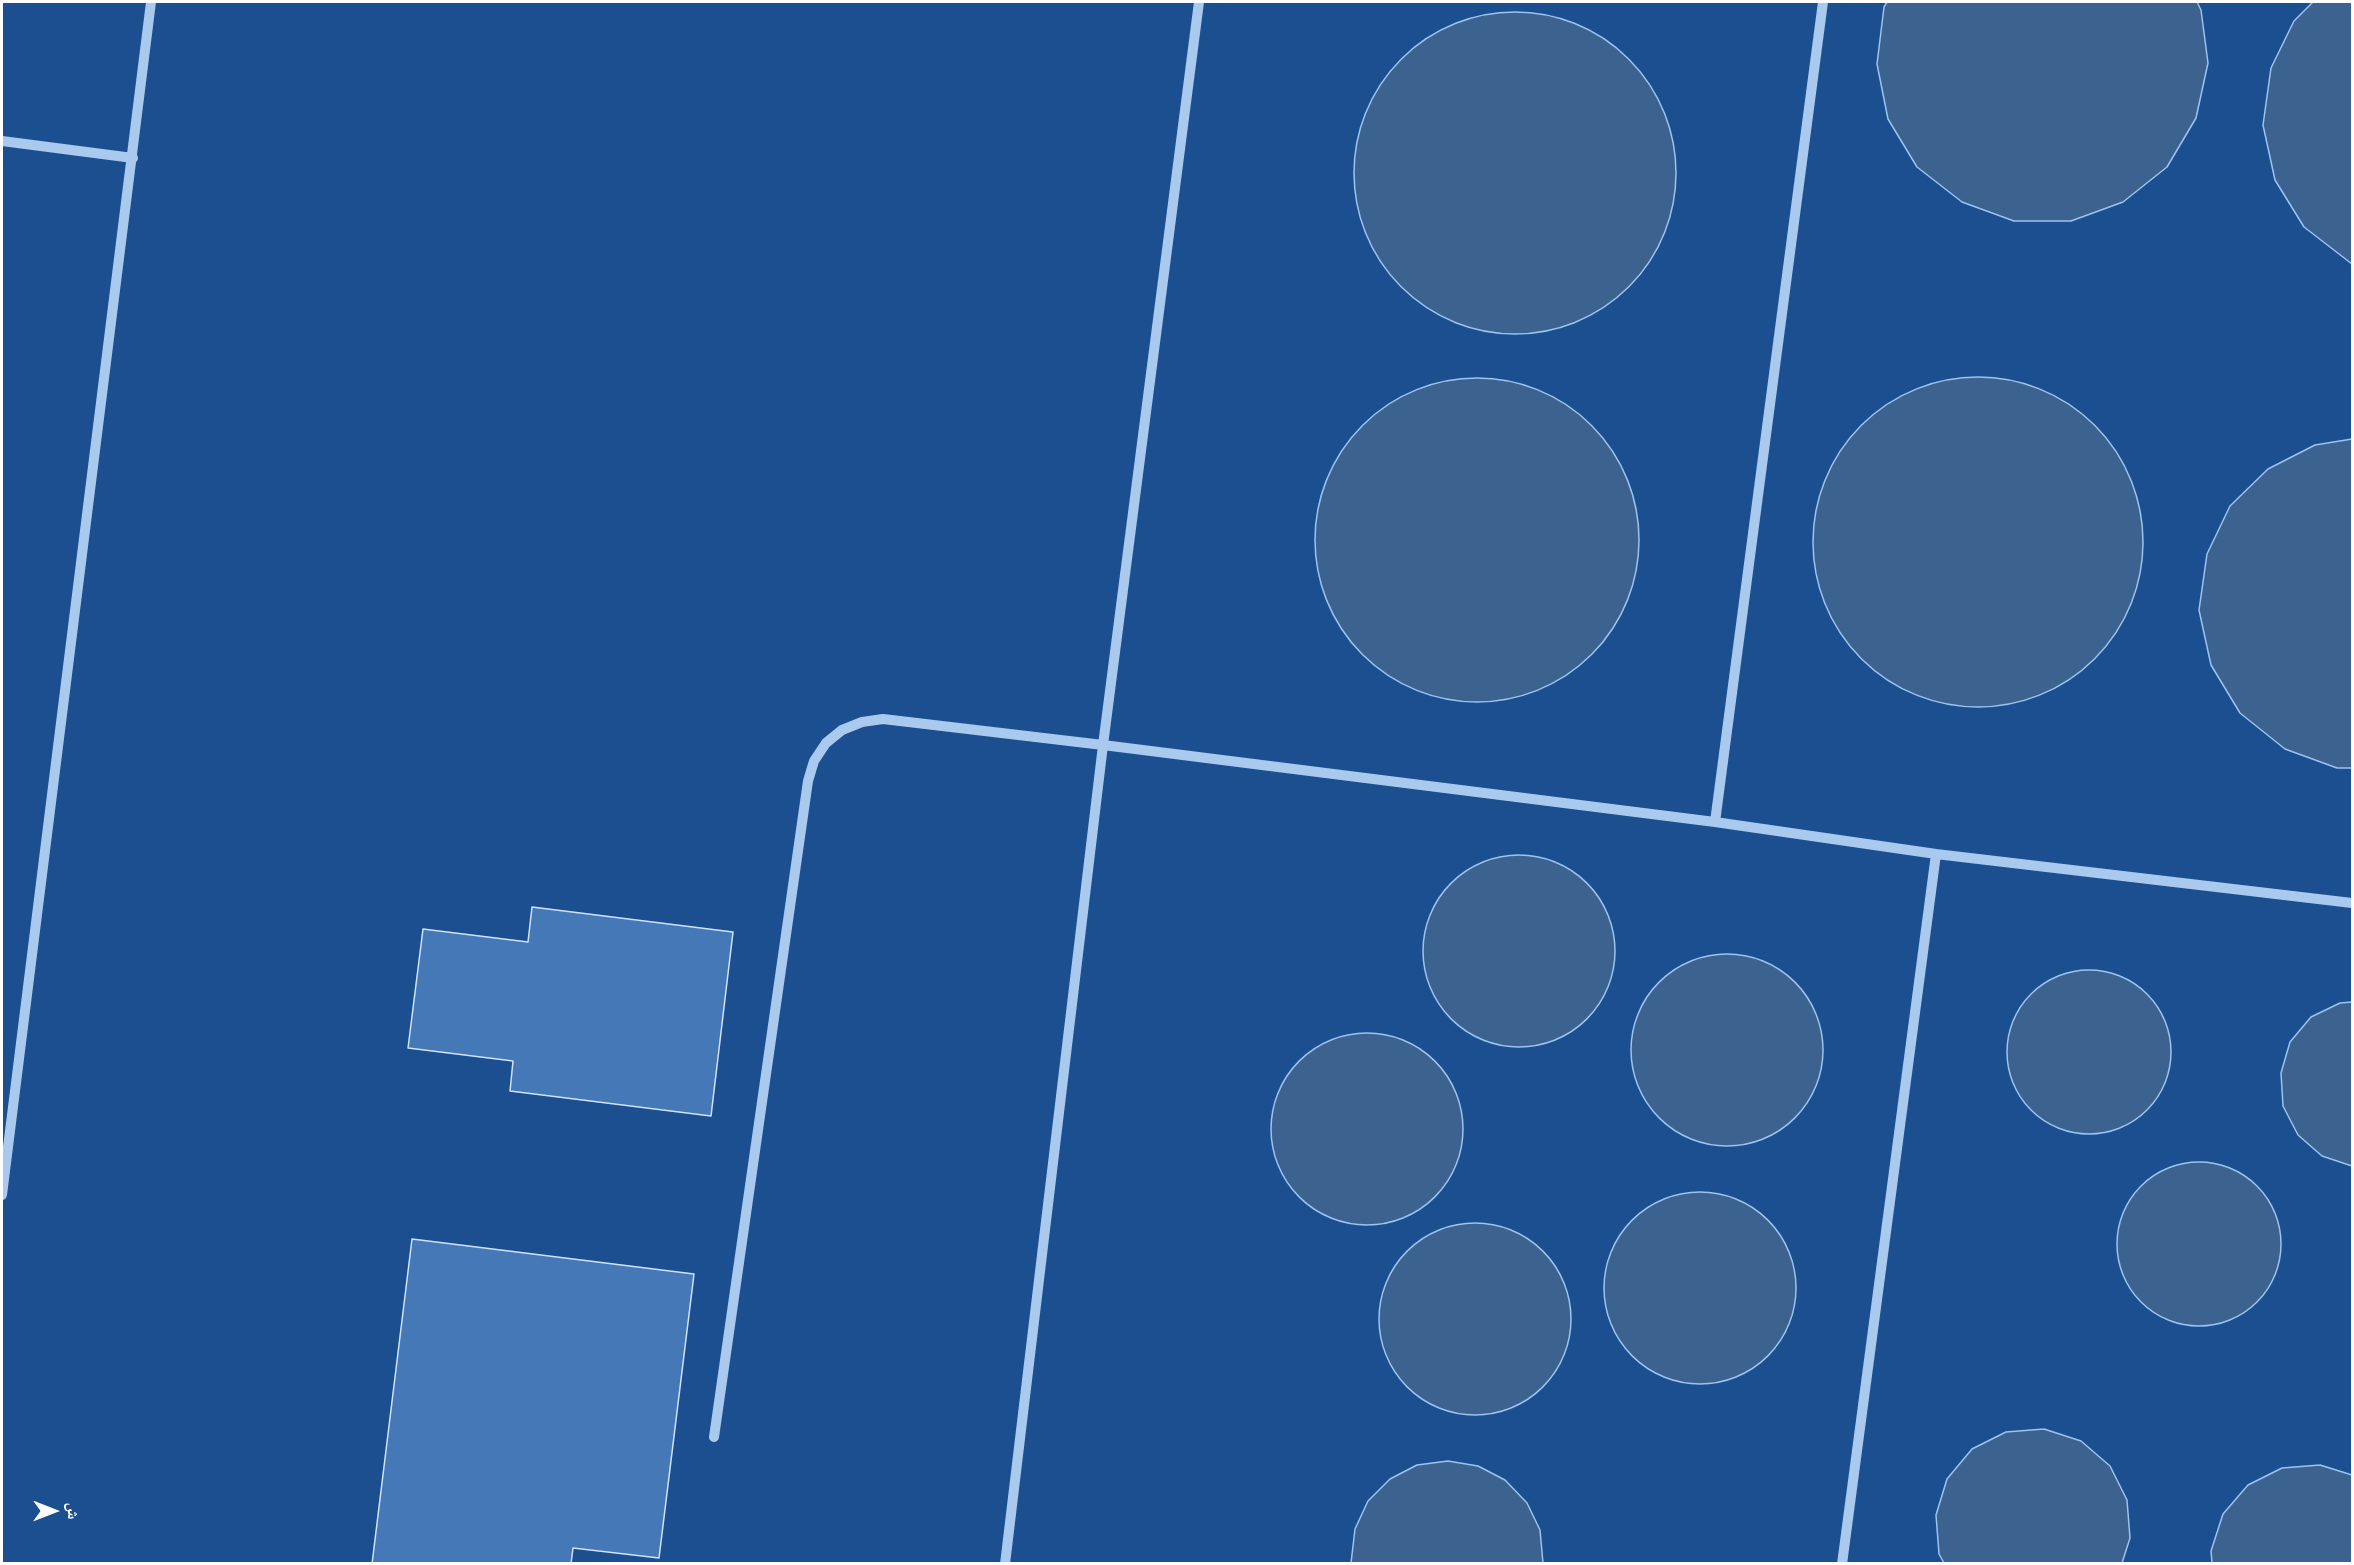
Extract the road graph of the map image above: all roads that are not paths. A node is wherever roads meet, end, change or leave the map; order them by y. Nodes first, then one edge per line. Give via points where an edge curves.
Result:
1 (151, 2) edge
2 (1199, 2) edge
3 (1823, 2) edge
4 (2, 141) edge
5 (133, 158) junction
6 (1103, 745) junction
7 (1715, 822) junction
8 (1936, 854) junction
9 (2352, 903) edge
10 (2, 1195) edge
11 (714, 1437) dead end
12 (1005, 1563) edge
13 (1842, 1563) edge

1 - 5 lane
2 - 6 lane
3 - 7 lane
4 - 5 lane
5 - 10 lane
6 - 7 lane
6 - 11 lane via 883,719 842,730 826,743 814,761 806,792
6 - 12 lane
7 - 8 lane
8 - 9 lane
8 - 13 lane

